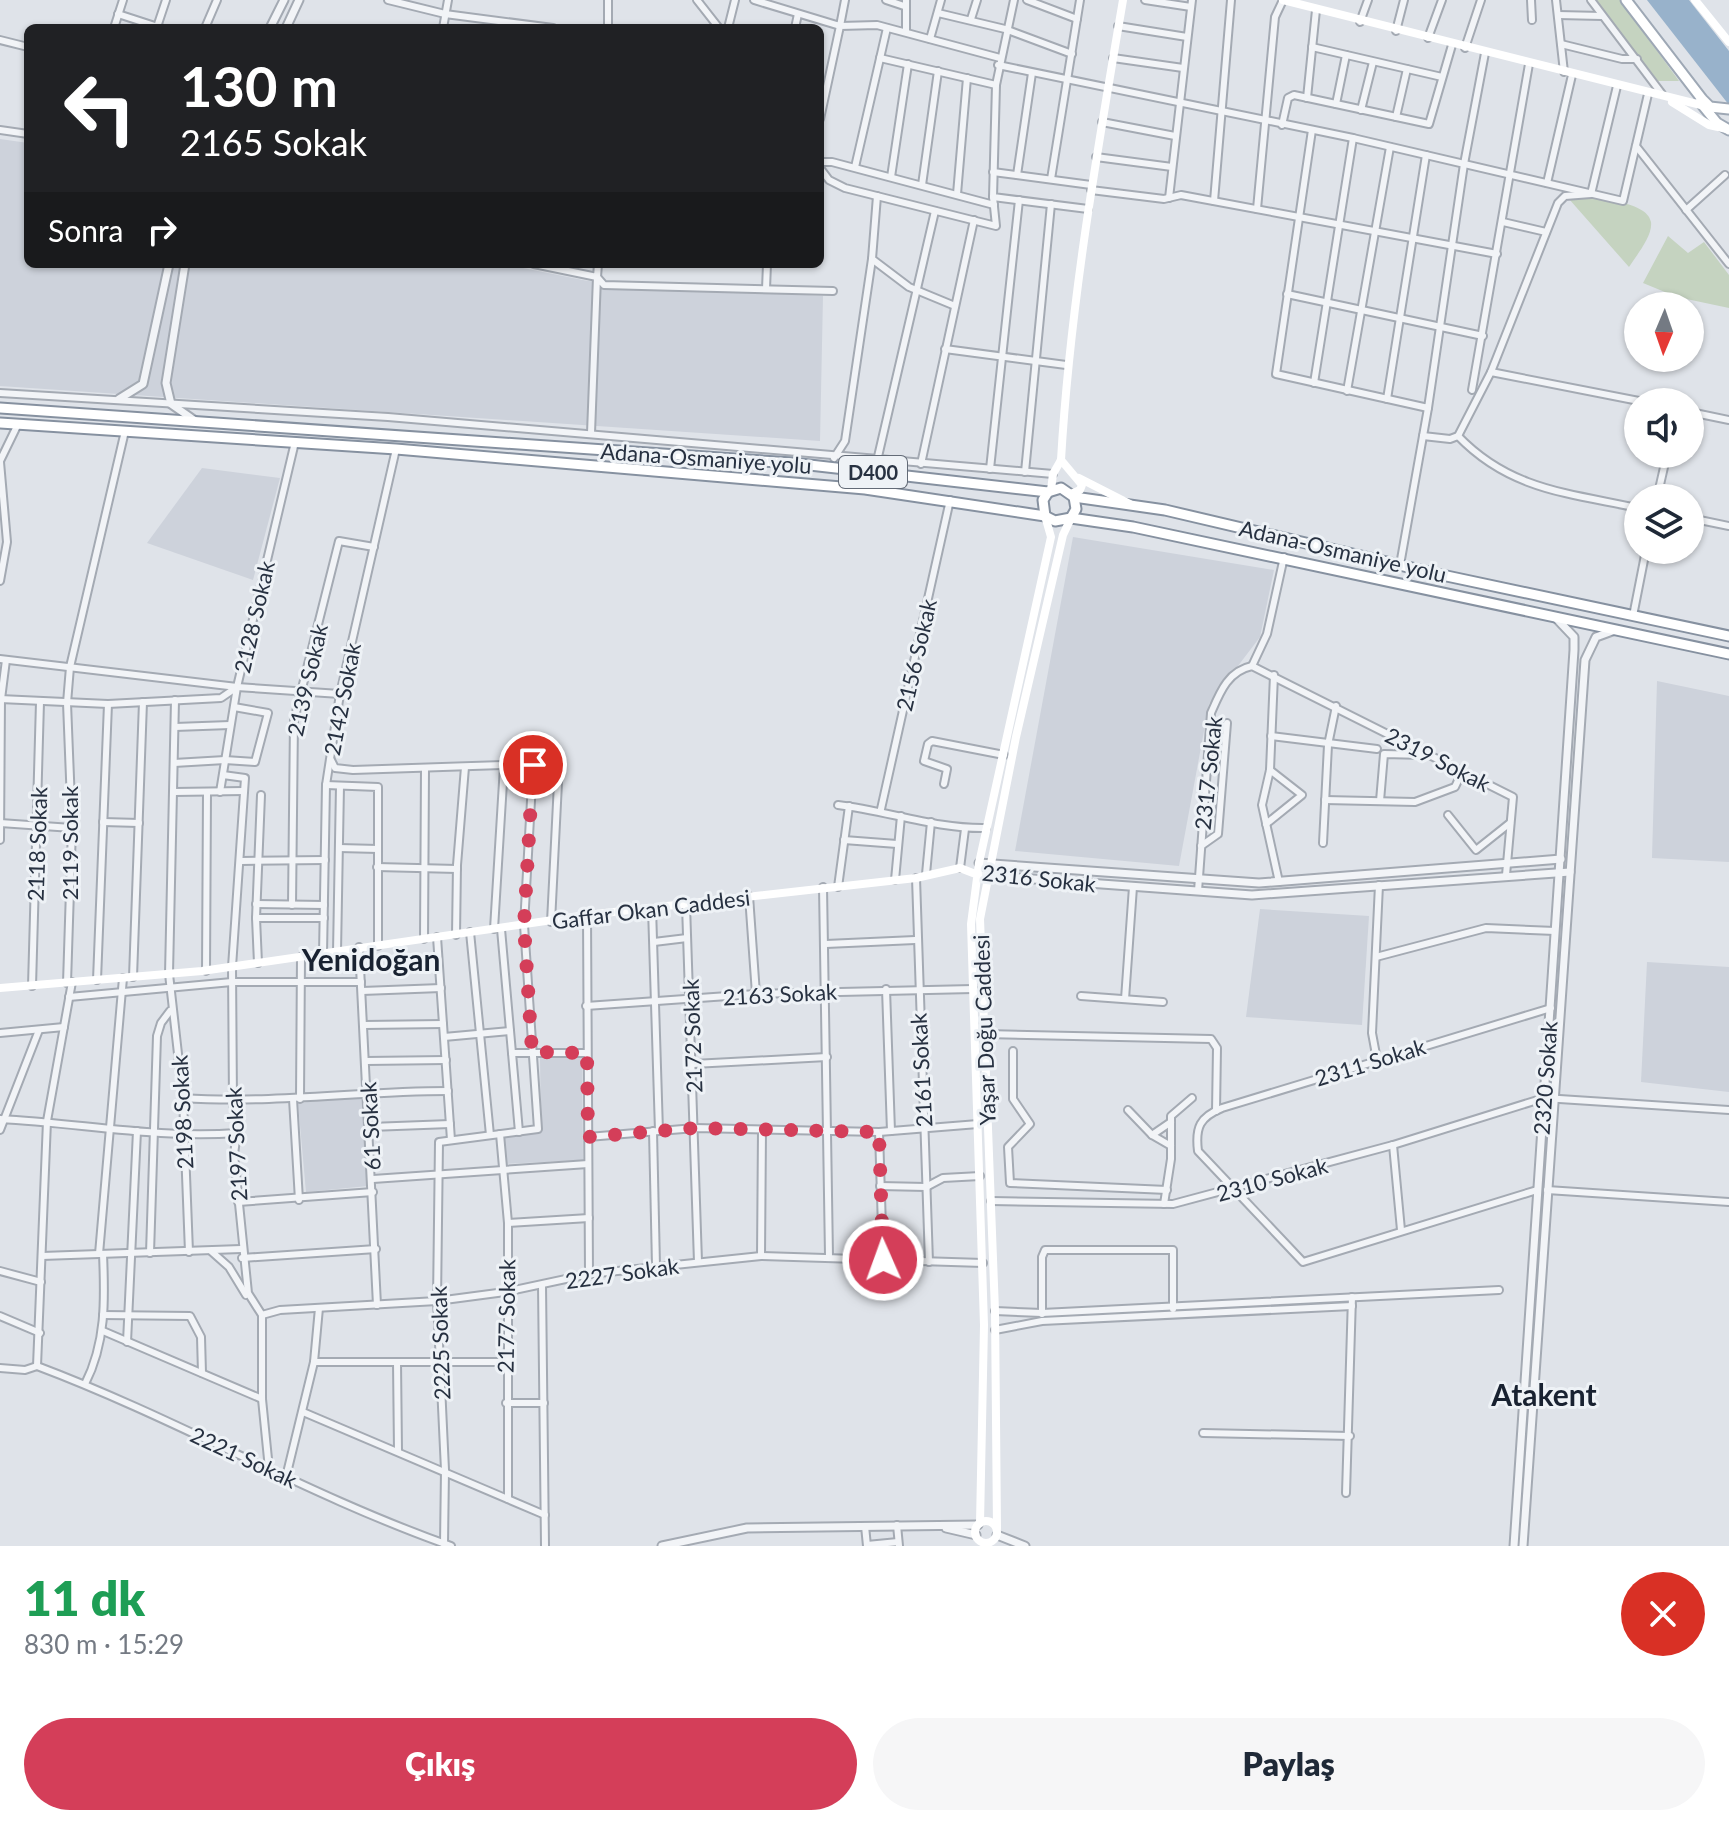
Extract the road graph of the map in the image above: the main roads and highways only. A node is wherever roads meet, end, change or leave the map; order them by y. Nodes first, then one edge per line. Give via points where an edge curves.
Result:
1 (1123, 0) edge
2 (1283, 0) edge
3 (1626, 0) edge
4 (1695, 0) edge
5 (1729, 42) edge
6 (1690, 86) junction
7 (1664, 97) junction
8 (1677, 100) junction
9 (1706, 106) junction
10 (1729, 109) edge
11 (1728, 130) edge
12 (0, 408) edge
13 (0, 423) edge
14 (1061, 460) junction
15 (1079, 478) junction
16 (1050, 491) junction
17 (1073, 495) junction
18 (1131, 504) junction
19 (1045, 516) junction
20 (1071, 518) junction
21 (1729, 636) edge
22 (1729, 654) edge
23 (979, 863) junction
24 (964, 868) junction
25 (978, 875) junction
26 (0, 988) edge
27 (979, 1524) junction
28 (994, 1537) edge
29 (975, 1539) edge

1 - 14 main road via 1066,365
2 - 7 main road
3 - 6 main road
4 - 5 main road
6 - 8 main road via 1688,95
6 - 9 main road
7 - 8 main road
7 - 11 main road via 1709,125
8 - 9 main road
9 - 10 main road
9 - 11 main road
12 - 16 main road, Adana-Osmaniye yolu / D400 via 792,463
13 - 19 main road, Adana-Osmaniye yolu / D400 via 396,449 865,489
14 - 15 main road
14 - 16 main road
15 - 17 main road via 1080,490
15 - 18 main road
16 - 17 main road, Adana-Osmaniye yolu / D400 via 1061,488
16 - 19 main road, Yaşar Doğu Caddesi via 1043,500
17 - 18 main road, Adana-Osmaniye yolu / D400
17 - 20 main road, Yaşar Doğu Caddesi via 1076,509
18 - 21 main road, Adana-Osmaniye yolu / D400
19 - 20 main road, Adana-Osmaniye yolu / D400 via 1055,521
19 - 23 main road, Yaşar Doğu Caddesi via 1051,537
20 - 22 main road, Adana-Osmaniye yolu / D400 via 1284,557
20 - 28 main road, Yaşar Doğu Caddesi via 990,863 979,941 995,1311
23 - 24 main road, 2316 Sokak
23 - 25 main road, Yaşar Doğu Caddesi
24 - 25 main road, 2316 Sokak
24 - 26 main road, Gaffar Okan Caddesi via 587,915 206,971
25 - 27 main road, Yaşar Doğu Caddesi via 971,924 983,1263
27 - 28 main road via 990,1521
27 - 29 main road, Yaşar Doğu Caddesi
28 - 29 main road

